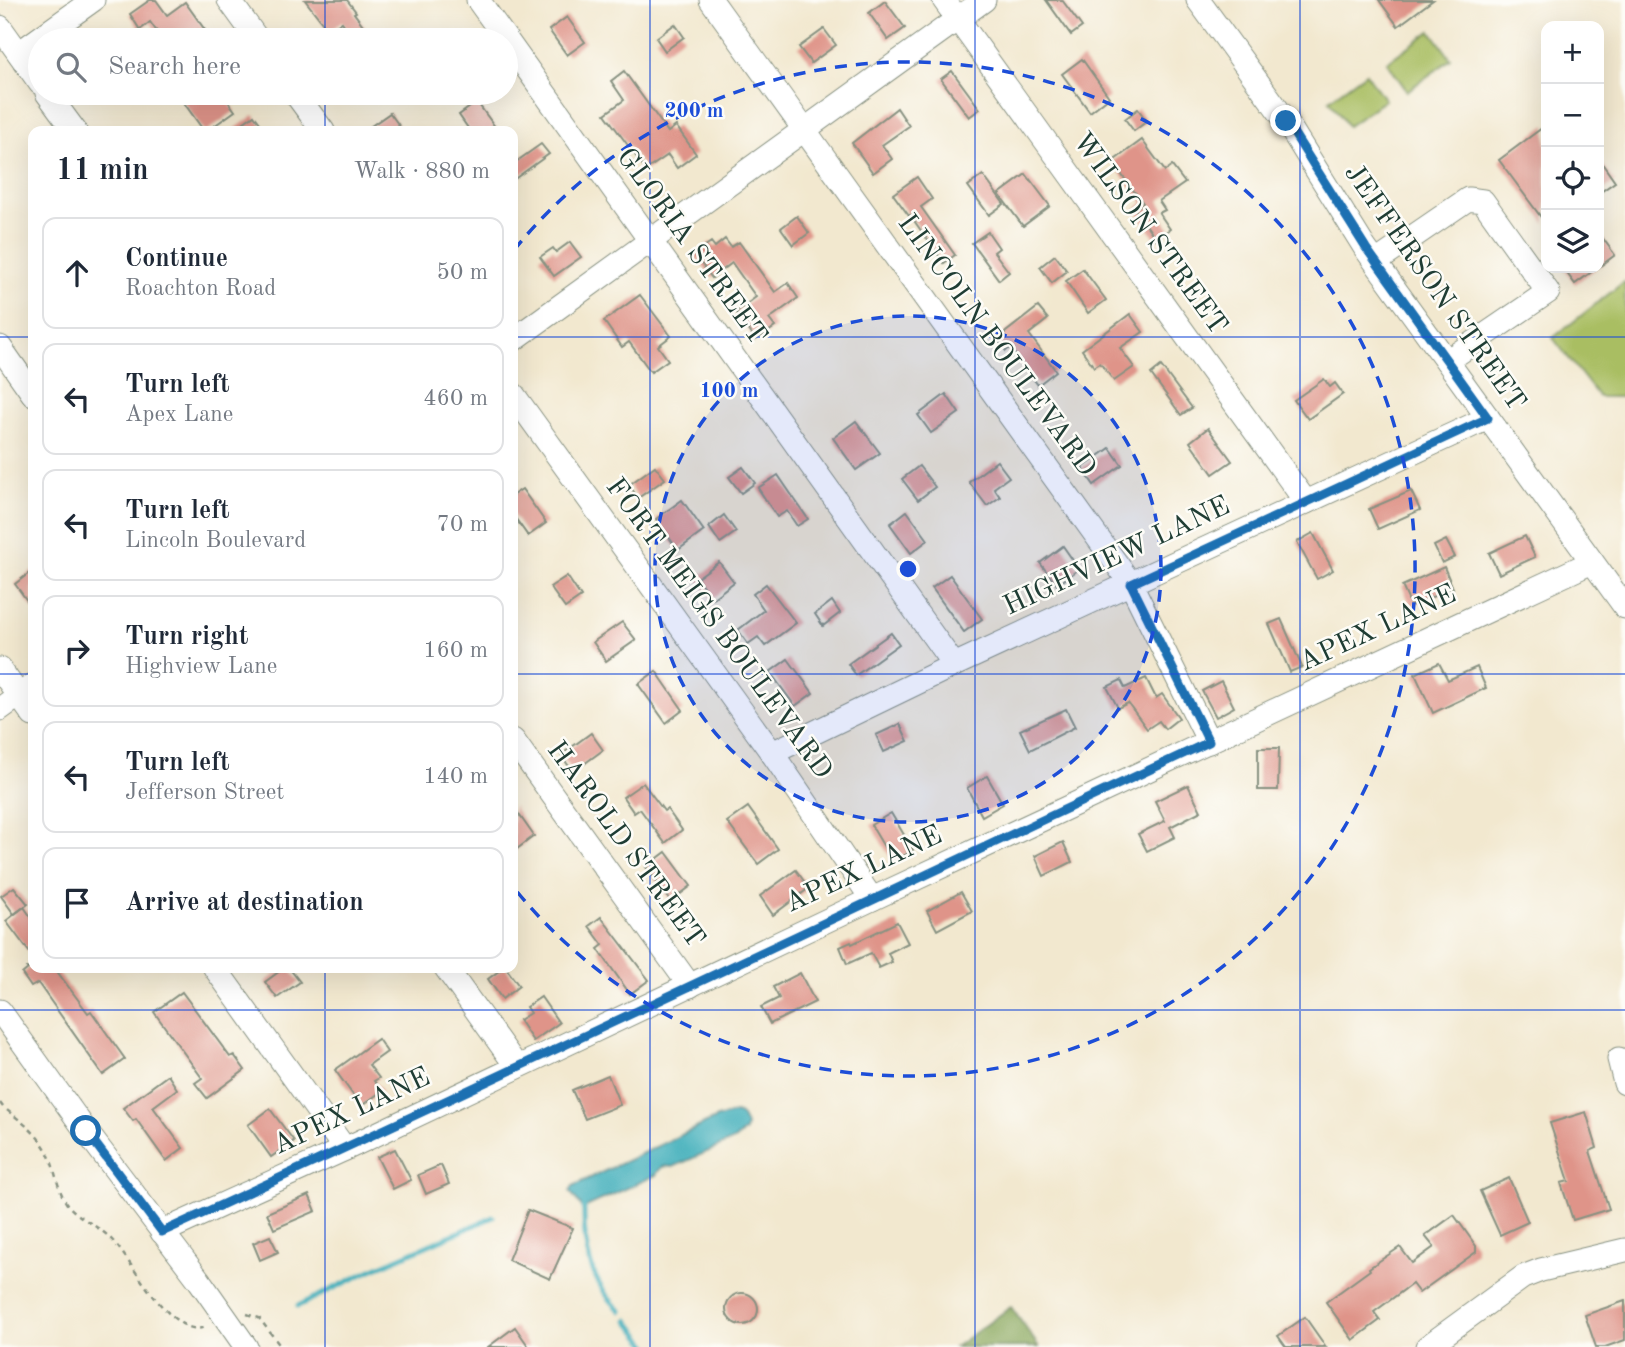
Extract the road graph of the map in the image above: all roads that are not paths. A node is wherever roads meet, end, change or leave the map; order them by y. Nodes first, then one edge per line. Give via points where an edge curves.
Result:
1 (93, 0) edge
2 (229, 0) edge
3 (478, 0) edge
4 (711, 0) edge
5 (944, 0) edge
6 (984, 0) edge
7 (1198, 0) edge
8 (958, 19) junction
9 (0, 27) edge
10 (54, 28) edge
11 (249, 28) edge
12 (498, 28) edge
13 (28, 47) edge
14 (19, 53) junction
15 (518, 56) edge
16 (28, 66) edge
17 (56, 105) edge
18 (304, 105) edge
19 (71, 126) edge
20 (319, 126) edge
21 (805, 130) junction
22 (651, 242) junction
23 (1376, 262) junction
24 (518, 336) edge
25 (0, 347) edge
26 (1447, 361) junction
27 (28, 387) edge
28 (518, 401) edge
29 (1488, 418) junction
30 (1306, 502) junction
31 (1592, 562) junction
32 (1131, 584) junction
33 (1625, 607) edge
34 (954, 665) junction
35 (0, 668) edge
36 (26, 690) edge
37 (0, 709) edge
38 (1209, 742) junction
39 (518, 747) edge
40 (772, 753) junction
41 (873, 898) junction
42 (219, 973) edge
43 (450, 973) edge
44 (690, 986) junction
45 (3, 1020) edge
46 (1619, 1059) dead end
47 (517, 1067) junction
48 (1625, 1083) edge
49 (345, 1149) junction
50 (162, 1232) junction
51 (1625, 1250) edge
52 (246, 1347) edge
53 (1427, 1347) edge

1 - 10 street
2 - 11 street
3 - 12 street, GLORIA STREET
4 - 21 street, LINCOLN BOULEVARD
5 - 8 street, WILSON STREET
6 - 8 street
7 - 23 street, JEFFERSON STREET via 1286,121
8 - 21 street
8 - 30 street, WILSON STREET
9 - 14 street
13 - 14 street
14 - 16 street
15 - 22 street, GLORIA STREET
17 - 19 street
18 - 20 street
21 - 22 street
21 - 32 street, LINCOLN BOULEVARD
22 - 24 street
22 - 34 street, GLORIA STREET
23 - 26 street, JEFFERSON STREET
23 - 26 street via 1468,199 1483,201 1548,292
25 - 27 street
26 - 29 street, JEFFERSON STREET
28 - 40 street, FORT MEIGS BOULEVARD
29 - 30 street, HIGHVIEW LANE
29 - 31 street, JEFFERSON STREET
30 - 32 street, HIGHVIEW LANE
31 - 33 street, JEFFERSON STREET
31 - 38 street, APEX LANE
32 - 34 street, HIGHVIEW LANE
32 - 38 street, LINCOLN BOULEVARD
34 - 40 street, HIGHVIEW LANE
35 - 36 street
36 - 37 street
38 - 41 street, APEX LANE
39 - 44 street, HAROLD STREET
40 - 41 street, FORT MEIGS BOULEVARD
41 - 44 street, APEX LANE
42 - 49 street
43 - 47 street
44 - 47 street, APEX LANE
45 - 50 street
46 - 48 street
47 - 49 street, APEX LANE
49 - 50 street, APEX LANE
50 - 52 street
51 - 53 street via 1523,1278

